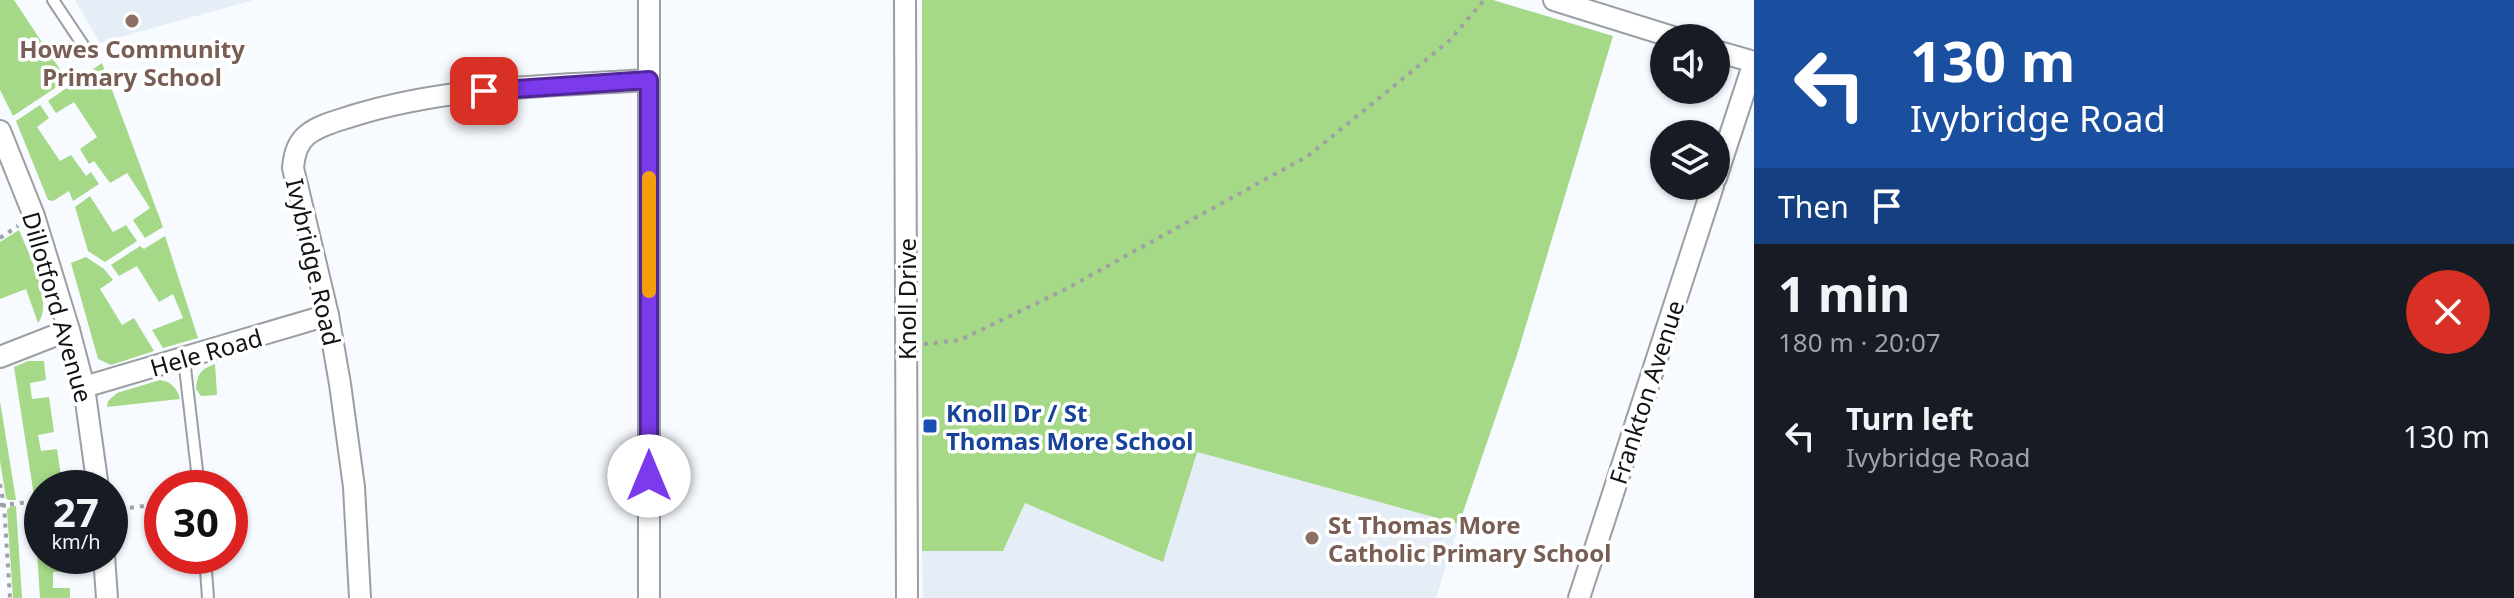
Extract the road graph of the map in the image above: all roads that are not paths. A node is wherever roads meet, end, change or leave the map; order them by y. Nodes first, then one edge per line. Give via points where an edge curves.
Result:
1 (53, 0) edge
2 (649, 0) edge
3 (905, 0) edge
4 (1554, 0) edge
5 (1650, 30) edge
6 (83, 45) dead end
7 (1730, 55) edge
8 (1754, 62) edge
9 (649, 80) junction
10 (1730, 135) edge
11 (1, 137) edge
12 (1708, 200) edge
13 (328, 315) junction
14 (69, 330) junction
15 (0, 357) edge
16 (184, 359) junction
17 (84, 387) junction
18 (96, 470) edge
19 (197, 470) edge
20 (105, 574) edge
21 (206, 574) edge
22 (107, 598) edge
23 (208, 598) edge
24 (360, 598) edge
25 (649, 598) edge
26 (907, 598) edge
27 (1579, 598) edge

1 - 6 lane
2 - 9 street
3 - 26 street, Knoll Drive
4 - 5 street
7 - 8 street
8 - 10 street
9 - 13 street, Ivybridge Road via 423,98 343,119 305,136 293,168
9 - 25 street
11 - 14 street, Dillotford Avenue via 34,216
12 - 27 street, Frankton Avenue
13 - 16 street, Hele Road
13 - 24 street, Ivybridge Road via 349,442
14 - 15 street
14 - 17 street, Dillotford Avenue
16 - 17 street, Hele Road
16 - 19 lane
17 - 18 street, Dillotford Avenue
20 - 22 street
21 - 23 lane

